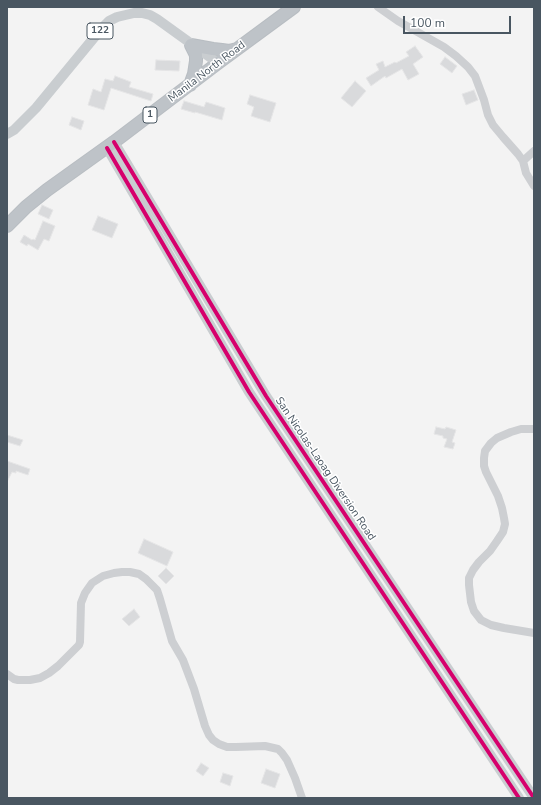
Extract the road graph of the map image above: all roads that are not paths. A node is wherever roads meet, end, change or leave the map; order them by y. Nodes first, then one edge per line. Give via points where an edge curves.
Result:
1 (294, 7) edge
2 (378, 7) edge
3 (191, 45) junction
4 (238, 48) junction
5 (218, 64) junction
6 (190, 85) junction
7 (7, 134) edge
8 (111, 145) junction
9 (534, 151) edge
10 (522, 161) junction
11 (534, 186) edge
12 (7, 226) edge
13 (534, 429) edge
14 (534, 633) edge
15 (7, 674) edge
16 (302, 798) edge
17 (519, 798) edge
18 (534, 798) edge

1 - 4 highway, Manila North Road / 1
2 - 10 street via 444,47 468,67 475,76 493,125
3 - 4 highway via 212,50 228,51
3 - 5 main road, 122
3 - 6 highway via 196,61
3 - 7 main road, 122 via 150,15 134,13 117,17 102,28 36,108
4 - 5 highway, Manila North Road / 1
5 - 6 highway, Manila North Road / 1
6 - 8 highway, Manila North Road / 1
8 - 12 highway, Manila North Road / 1 via 47,190
8 - 17 main road, San Nicolas-Laoag Diversion Road via 249,392
8 - 18 main road, San Nicolas-Laoag Diversion Road via 266,396
9 - 10 street
10 - 11 street
13 - 14 street via 510,432 497,438 485,451 484,466 498,496 505,524 497,541 473,570 469,584 472,606 481,620 491,625
15 - 16 street via 14,679 30,680 49,673 79,645 81,603 92,583 114,573 139,574 156,590 160,599 172,641 183,660 212,740 227,747 265,746 278,749 287,760

